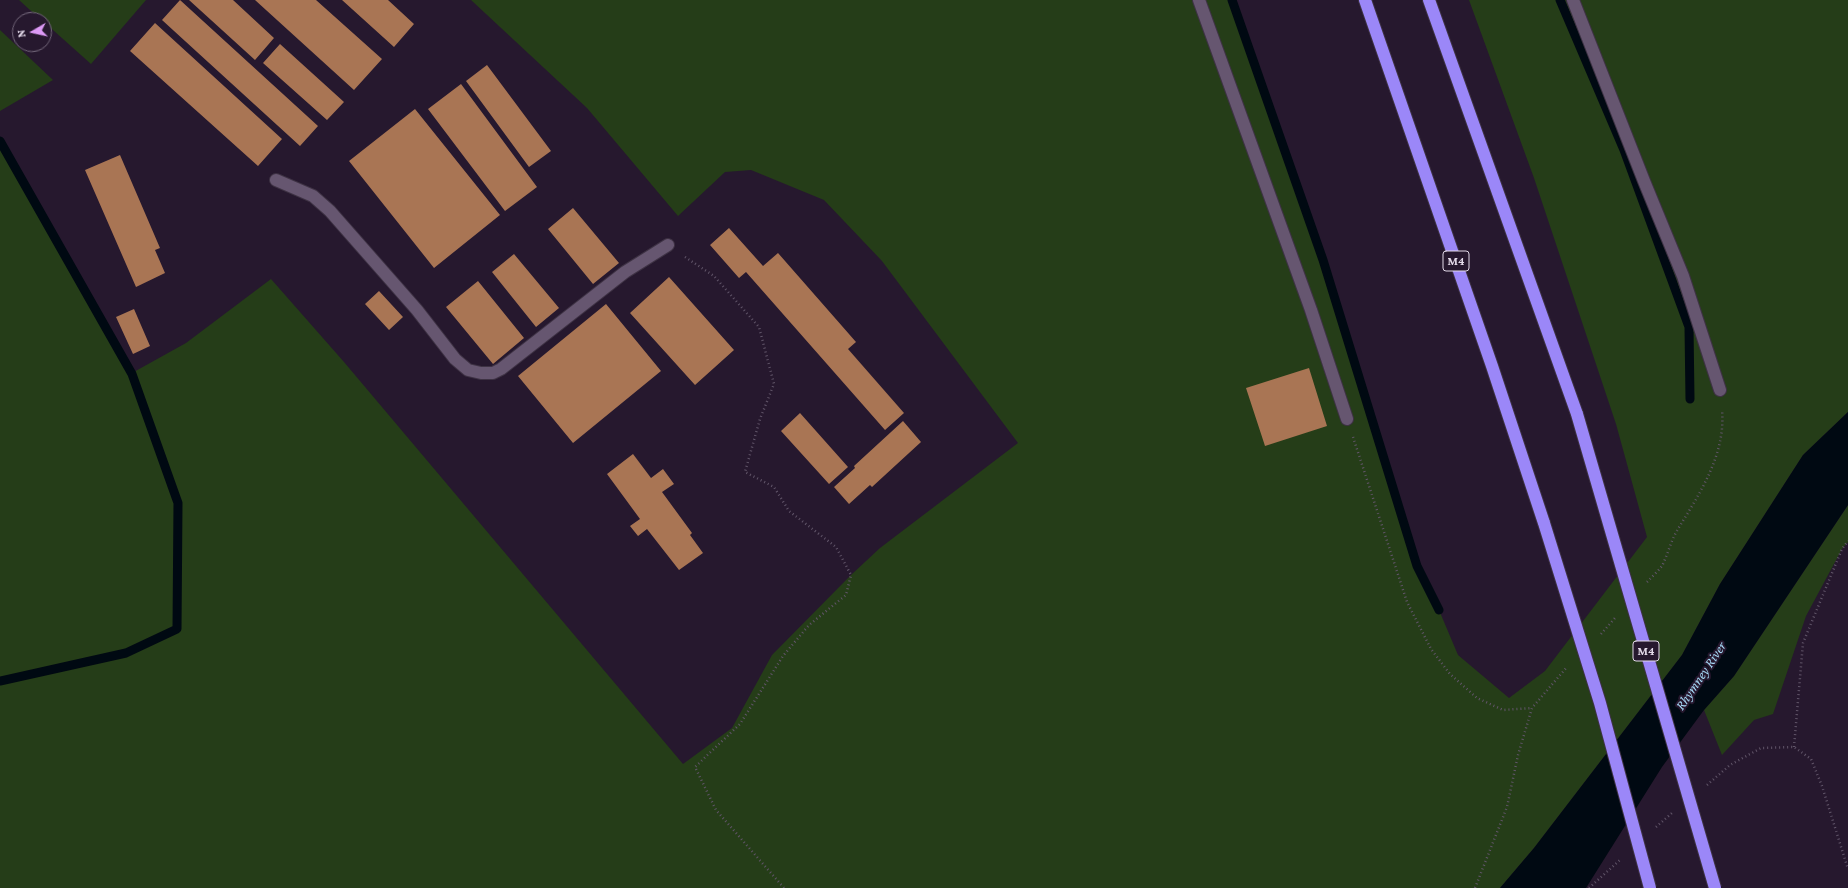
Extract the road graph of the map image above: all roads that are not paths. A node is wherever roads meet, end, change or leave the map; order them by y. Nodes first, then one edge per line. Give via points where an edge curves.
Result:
1 (1199, 0) edge
2 (1365, 0) edge
3 (1429, 0) edge
4 (1573, 0) edge
5 (276, 180) dead end
6 (668, 245) road end
7 (1720, 390) road end
8 (1347, 419) road end
9 (1650, 888) edge
10 (1715, 888) edge

1 - 8 lane via 1311,310
2 - 9 highway, M4, bridge via 1544,524 1600,703
3 - 10 highway, M4, bridge via 1577,414
4 - 7 lane via 1683,276
5 - 6 lane via 313,196 330,211 417,310 455,359 468,370 481,373 493,373 501,369 625,272

